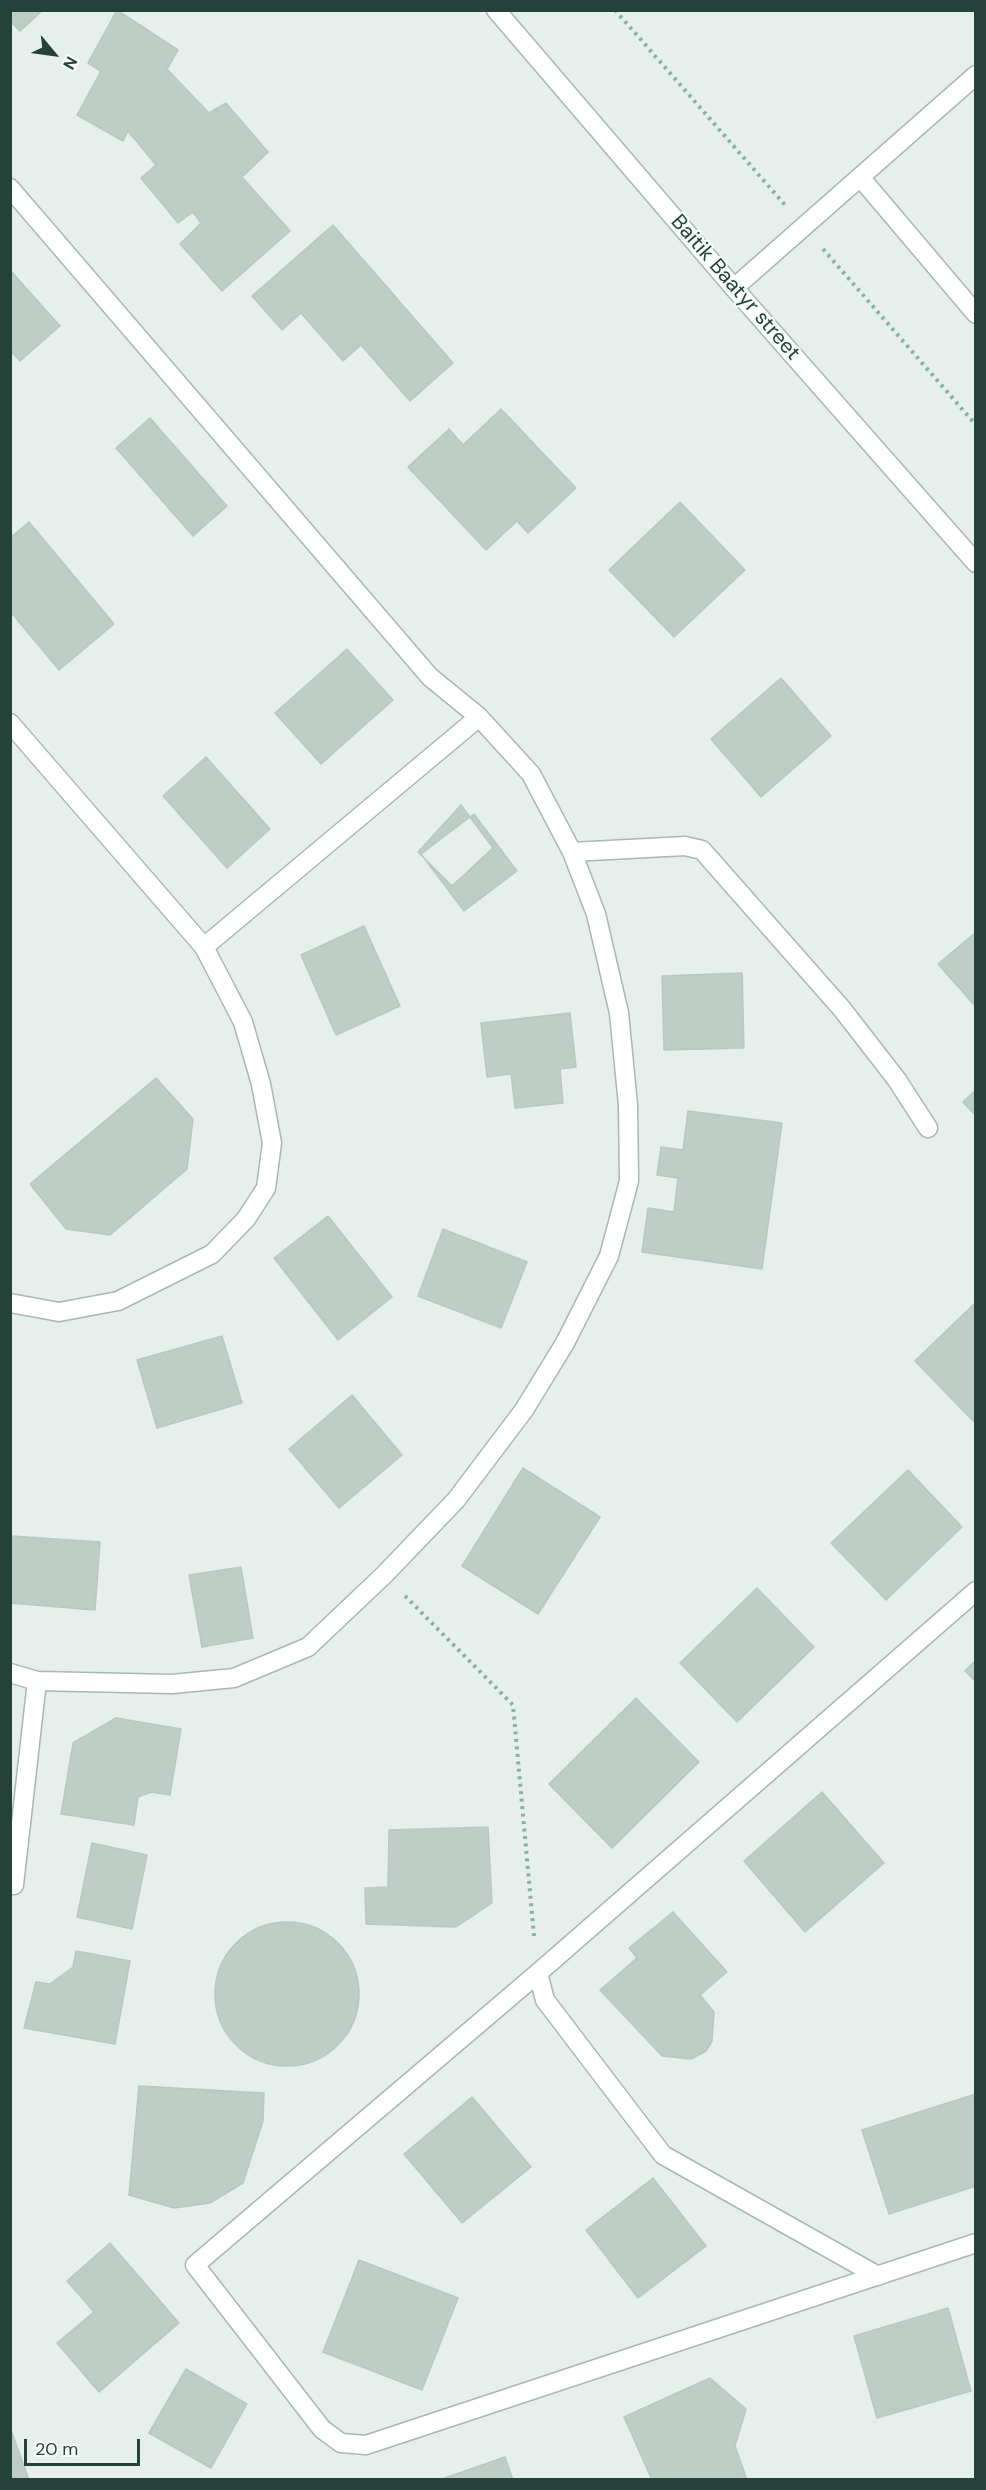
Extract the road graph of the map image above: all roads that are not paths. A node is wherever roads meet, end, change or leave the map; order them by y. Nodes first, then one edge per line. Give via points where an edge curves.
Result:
1 (496, 10) edge
2 (975, 75) edge
3 (860, 177) junction
4 (10, 188) edge
5 (734, 288) junction
6 (975, 314) edge
7 (975, 563) edge
8 (479, 717) junction
9 (10, 723) edge
10 (572, 852) junction
11 (204, 947) junction
12 (928, 1128) dead end
13 (10, 1303) edge
14 (975, 1591) edge
15 (10, 1673) edge
16 (37, 1681) junction
17 (14, 1885) dead end
18 (538, 1973) junction
19 (975, 2243) edge
20 (878, 2276) junction

1 - 5 street, Baitik Baatyr street
2 - 3 street
3 - 5 street
3 - 6 street
4 - 8 street via 430,677
5 - 7 street, Baitik Baatyr street
8 - 10 street via 531,774
8 - 11 street
9 - 11 street
10 - 12 street via 685,846 702,850 842,1009
10 - 16 street via 596,914 619,1013 628,1105 629,1181 609,1256 565,1343 530,1400 456,1500 308,1647 234,1678 172,1684
11 - 13 street via 243,1022 261,1084 272,1143 267,1188 246,1219 213,1254 118,1301 59,1312
14 - 18 street
15 - 16 street
16 - 17 street
18 - 20 street via 545,2000 663,2155
18 - 20 street via 195,2265 322,2429 341,2443 366,2445
19 - 20 street

